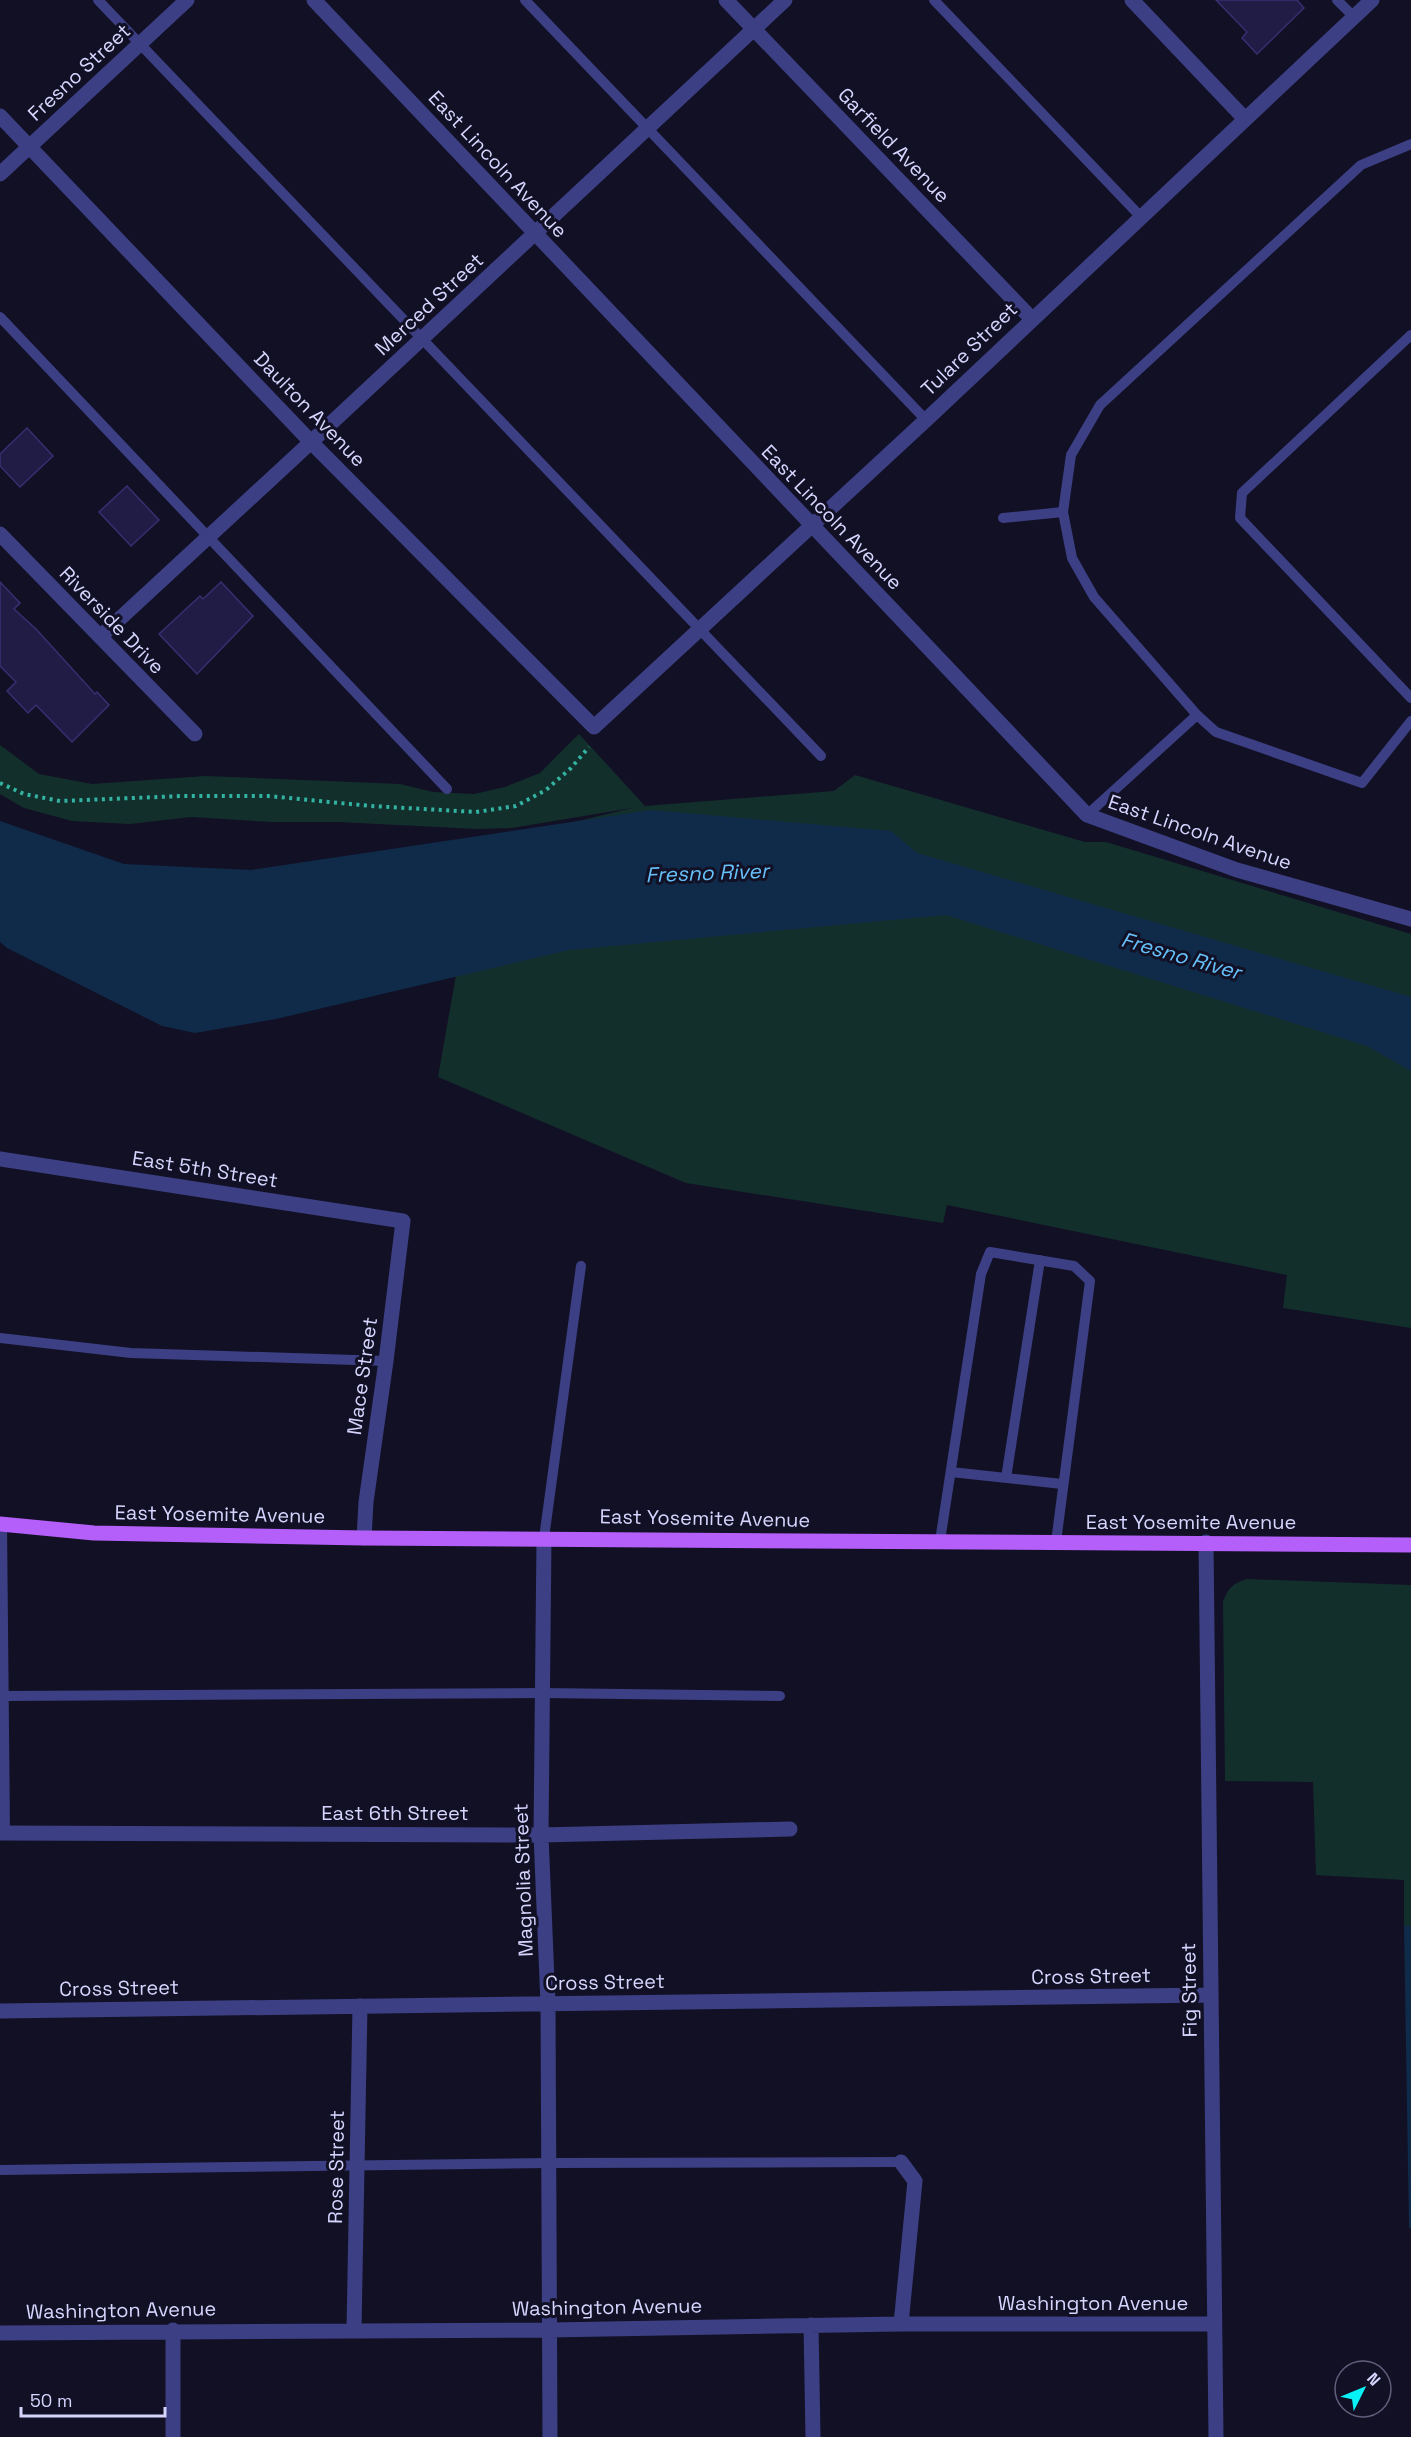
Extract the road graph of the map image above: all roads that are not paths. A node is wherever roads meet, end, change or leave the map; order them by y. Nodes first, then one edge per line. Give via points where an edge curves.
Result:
1 (99, 0) edge
2 (187, 0) edge
3 (314, 0) edge
4 (525, 0) edge
5 (726, 0) edge
6 (785, 0) edge
7 (934, 0) edge
8 (1132, 0) edge
9 (1337, 0) edge
10 (1372, 0) edge
11 (1354, 17) junction
12 (753, 29) junction
13 (140, 44) junction
14 (0, 116) edge
15 (1245, 119) junction
16 (646, 129) junction
17 (1411, 144) edge
18 (30, 147) junction
19 (0, 174) edge
20 (1141, 217) junction
21 (535, 234) junction
22 (0, 317) edge
23 (1032, 318) junction
24 (1411, 335) edge
25 (422, 339) junction
26 (926, 420) junction
27 (311, 442) junction
28 (1063, 512) junction
29 (1003, 518) dead end
30 (811, 526) junction
31 (0, 534) edge
32 (207, 536) junction
33 (700, 629) junction
34 (100, 637) junction
35 (1411, 698) edge
36 (1197, 715) junction
37 (1411, 721) edge
38 (594, 728) joint
39 (195, 734) dead end
40 (821, 756) dead end
41 (447, 789) dead end
42 (1087, 815) junction
43 (1411, 919) edge
44 (0, 1159) edge
45 (403, 1221) joint
46 (1040, 1260) junction
47 (581, 1266) dead end
48 (0, 1338) edge
49 (386, 1361) junction
50 (951, 1472) junction
51 (1006, 1478) junction
52 (1062, 1484) junction
53 (1, 1524) edge
54 (364, 1538) junction
55 (544, 1538) junction
56 (940, 1541) junction
57 (1056, 1542) junction
58 (1206, 1542) junction
59 (1411, 1545) edge
60 (542, 1694) junction
61 (780, 1695) dead end
62 (5, 1696) junction
63 (790, 1829) dead end
64 (2, 1833) edge
65 (542, 1835) junction
66 (1210, 1995) junction
67 (548, 2004) junction
68 (360, 2006) junction
69 (0, 2011) edge
70 (901, 2162) joint
71 (549, 2163) junction
72 (357, 2166) junction
73 (0, 2170) edge
74 (902, 2324) junction
75 (1214, 2324) junction
76 (811, 2325) junction
77 (354, 2329) junction
78 (173, 2330) junction
79 (549, 2330) junction
80 (0, 2333) edge
81 (173, 2437) edge
82 (550, 2437) edge
83 (813, 2437) edge
84 (1216, 2437) edge

1 - 13 lane
2 - 13 street, Fresno Street
3 - 21 street, East Lincoln Avenue
4 - 16 lane
5 - 12 street, Garfield Avenue
6 - 12 street, Merced Street
7 - 20 lane
8 - 15 street
9 - 11 lane
10 - 11 street, Tulare Street
11 - 15 street, Tulare Street
12 - 16 street, Merced Street
12 - 23 street, Garfield Avenue
13 - 18 street, Fresno Street
13 - 25 lane
14 - 18 street, Daulton Avenue
15 - 20 street, Tulare Street
16 - 21 street, Merced Street
16 - 26 lane
17 - 28 lane via 1361,165 1100,405 1071,455
18 - 19 street, Fresno Street
18 - 27 street, Daulton Avenue
20 - 23 street, Tulare Street
21 - 25 street, Merced Street
21 - 30 street, East Lincoln Avenue
22 - 32 lane
23 - 26 street, Tulare Street
24 - 35 lane via 1242,493 1240,518
25 - 27 street, Merced Street
25 - 33 lane
26 - 30 street, Tulare Street
27 - 32 street, Merced Street
27 - 38 street, Daulton Avenue
28 - 29 lane
28 - 36 lane via 1072,558 1094,597
30 - 33 street, Tulare Street
30 - 42 street, East Lincoln Avenue
31 - 34 street, Riverside Drive
32 - 34 street, Merced Street
32 - 41 lane
33 - 38 street, Tulare Street
33 - 40 lane
34 - 39 street, Riverside Drive
36 - 37 lane via 1216,732 1362,783
36 - 42 lane
42 - 43 street, East Lincoln Avenue via 1237,870
44 - 45 street, East 5th Street
45 - 49 street, Mace Street
46 - 50 lane via 990,1251 981,1274
46 - 51 lane
46 - 52 lane via 1074,1266 1090,1281
47 - 55 lane
48 - 49 lane via 131,1353
49 - 54 street, Mace Street
50 - 51 lane
50 - 56 lane
51 - 52 lane
52 - 57 lane
53 - 54 main road, East Yosemite Avenue via 94,1533
53 - 62 lane
54 - 55 main road, East Yosemite Avenue
55 - 56 main road, East Yosemite Avenue
55 - 60 street, Magnolia Street
56 - 57 main road, East Yosemite Avenue
57 - 58 main road, East Yosemite Avenue
58 - 59 main road, East Yosemite Avenue
58 - 66 street, Fig Street
60 - 61 lane
60 - 62 lane
60 - 65 street, Magnolia Street
62 - 64 lane
63 - 65 street, East 6th Street
64 - 65 street, East 6th Street
65 - 67 street, Magnolia Street
66 - 67 street, Cross Street
66 - 75 street, Fig Street
67 - 68 street, Cross Street
67 - 71 street, Magnolia Street
68 - 69 street, Cross Street
68 - 72 street, Rose Street
70 - 71 lane
70 - 74 street via 915,2181
71 - 72 lane
71 - 79 street, Magnolia Street
72 - 73 lane
72 - 77 street, Rose Street
74 - 75 street, Washington Avenue
74 - 76 street, Washington Avenue
75 - 84 street, Fig Street
76 - 79 street, Washington Avenue
76 - 83 street
77 - 78 street, Washington Avenue
77 - 79 street, Washington Avenue
78 - 80 street, Washington Avenue
78 - 81 street
79 - 82 street, Magnolia Street

